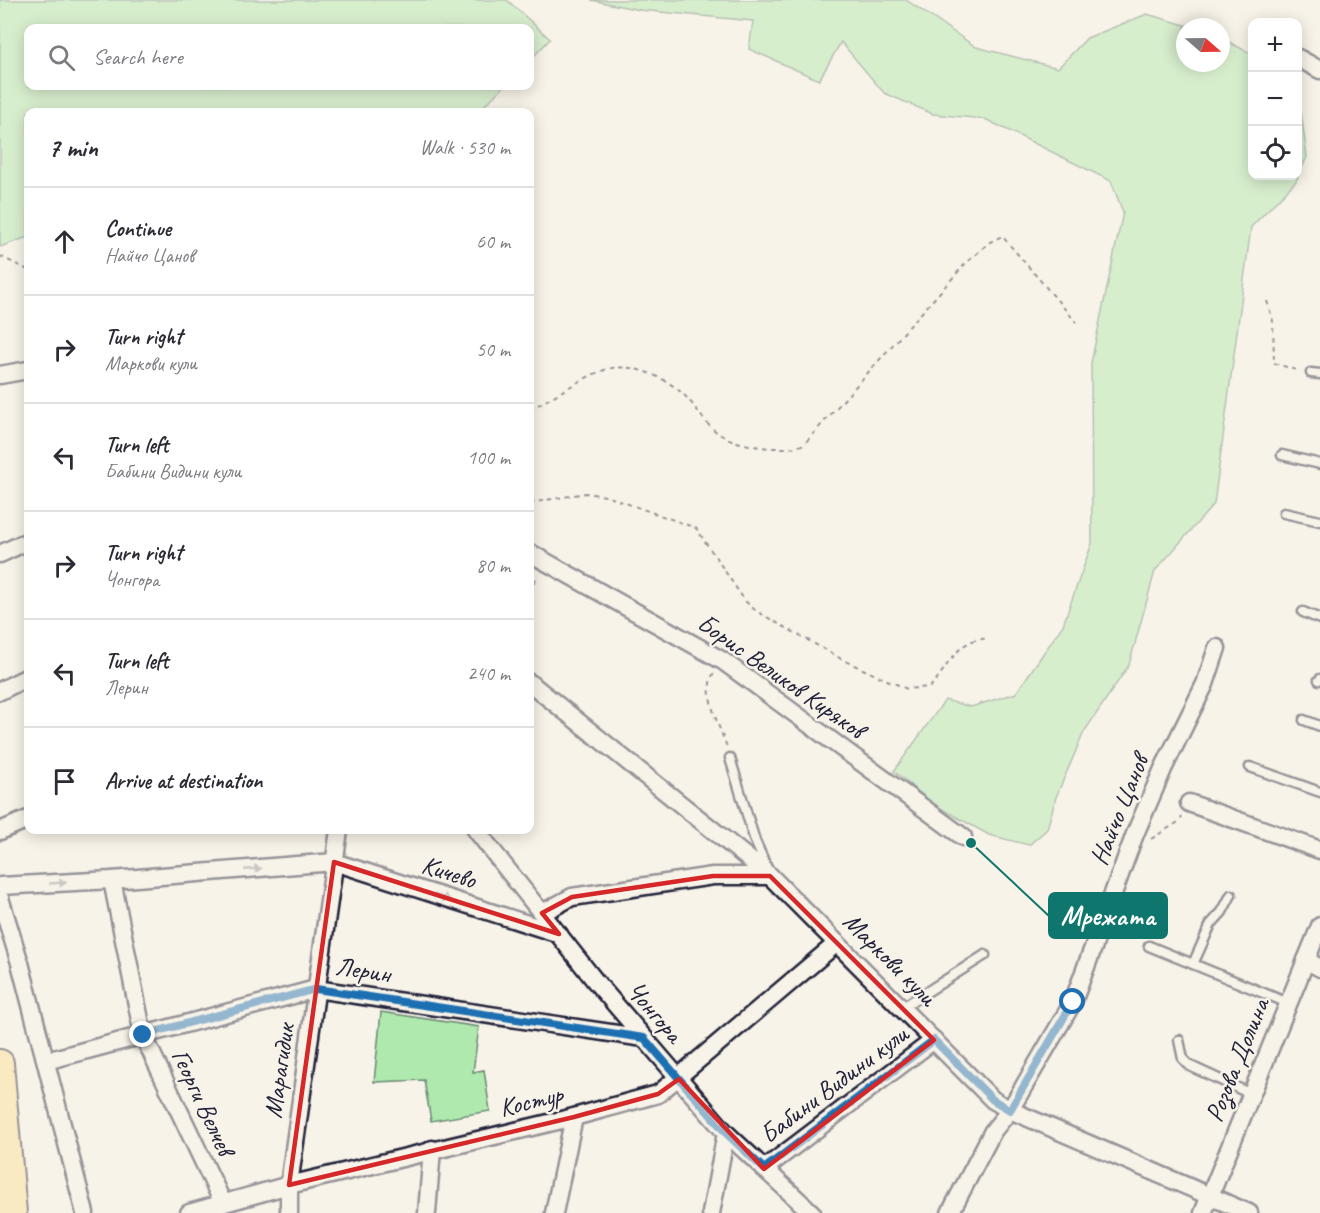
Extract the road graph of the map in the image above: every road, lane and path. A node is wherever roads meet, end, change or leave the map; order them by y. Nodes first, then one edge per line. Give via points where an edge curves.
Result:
1 (1302, 60) edge
2 (1320, 70) edge
3 (0, 256) edge
4 (24, 268) edge
5 (1267, 301) dead end
6 (1076, 322) dead end
7 (24, 371) edge
8 (1315, 373) edge
9 (0, 375) edge
10 (534, 408) edge
11 (1282, 455) dead end
12 (1320, 464) edge
13 (534, 502) edge
14 (1284, 513) dead end
15 (1320, 521) edge
16 (24, 543) edge
17 (0, 554) edge
18 (534, 556) edge
19 (544, 562) junction
20 (534, 583) edge
21 (1303, 612) dead end
22 (1320, 619) edge
23 (987, 639) dead end
24 (1216, 648) dead end
25 (723, 662) junction
26 (24, 679) edge
27 (534, 686) edge
28 (0, 691) edge
29 (1304, 720) dead end
30 (1320, 726) edge
31 (730, 758) joint
32 (1250, 767) dead end
33 (1320, 792) edge
34 (1189, 803) joint
35 (24, 821) edge
36 (0, 831) edge
37 (338, 834) edge
38 (479, 834) edge
39 (963, 837) dead end
40 (1133, 841) junction
41 (1320, 850) edge
42 (334, 862) junction
43 (770, 876) junction
44 (112, 880) junction
45 (0, 886) edge
46 (1230, 895) dead end
47 (0, 898) edge
48 (542, 913) junction
49 (1320, 926) edge
50 (559, 934) junction
51 (837, 943) junction
52 (1149, 946) dead end
53 (985, 955) dead end
54 (1192, 964) junction
55 (1313, 964) edge
56 (316, 989) junction
57 (1288, 1003) junction
58 (903, 1007) junction
59 (143, 1035) junction
60 (644, 1038) junction
61 (934, 1040) junction
62 (1179, 1040) dead end
63 (46, 1061) junction
64 (0, 1063) edge
65 (679, 1079) junction
66 (1251, 1094) junction
67 (1010, 1110) junction
68 (574, 1118) junction
69 (726, 1133) junction
70 (432, 1149) junction
71 (764, 1169) junction
72 (289, 1185) junction
73 (1210, 1197) junction
74 (223, 1203) junction
75 (13, 1213) edge
76 (85, 1213) edge
77 (189, 1213) edge
78 (289, 1213) edge
79 (427, 1213) edge
80 (554, 1213) edge
81 (711, 1213) edge
82 (812, 1213) edge
83 (950, 1213) edge
84 (1203, 1213) edge
85 (1249, 1213) edge

1 - 2 street
3 - 4 path
5 - 8 path via 1273,321 1274,363
6 - 10 path via 1002,236 966,263 798,448 765,448 723,437 698,416 687,398 667,383 631,369 612,368 594,374
7 - 9 street
11 - 12 lane
13 - 23 path via 586,493 606,496 696,528 745,601 756,611 845,661 907,689 930,687 967,642
14 - 15 lane
16 - 17 street
18 - 19 street, Борис Великов Киряков
19 - 20 path
19 - 25 street, Борис Великов Киряков
21 - 22 lane
24 - 40 street, Найчо Цанов via 1205,684 1162,769
25 - 31 path via 710,679 709,693
25 - 39 street, Борис Великов Киряков
26 - 28 street
27 - 43 street, Маркови кули
29 - 30 lane
31 - 43 lane
32 - 33 lane
34 - 40 path via 1180,821 1156,838
34 - 41 street
35 - 36 street
37 - 42 street, Марагидик
38 - 48 street, Чонгора
40 - 67 street, Найчо Цанов via 1073,1002
44 -> 42 street, Кичево
42 -> 50 street, Кичево
42 - 56 street, Марагидик
43 - 48 street via 713,876 572,897
43 - 51 street, Маркови кули
45 -> 44 street, Кичево
44 - 59 street, Георги Велчев
46 - 54 lane
47 - 63 street
48 - 50 street, Чонгора
49 - 55 street, Розова Долина
50 - 60 street, Чонгора
51 - 58 street, Маркови кули
51 - 65 street, Костур
52 - 54 lane
53 - 58 lane, Бабини Видини кули
54 - 57 lane
55 - 57 street, Розова Долина
56 - 59 street, Лерин
56 - 60 street, Лерин
56 - 72 street, Марагидик
57 - 66 street, Розова Долина
58 - 61 street, Маркови кули
59 - 63 street, Лерин
59 - 74 street, Георги Велчев
60 - 65 street, Чонгора
61 - 67 street, Маркови кули via 993,1100
61 - 71 street, Бабини Видини кули
62 - 66 lane via 1190,1066
63 - 76 street
64 - 75 main road
65 - 68 street, Костур via 658,1094
65 - 69 street, Чонгора
66 - 73 street, Розова Долина
67 - 73 street, Маркови кули
67 - 83 street, Найчо Цанов via 993,1131
68 - 70 street, Костур
68 - 80 street
69 - 71 street, Чонгора
69 - 81 street
70 - 72 street, Костур
70 - 79 street
71 - 82 street, Чонгора
72 - 74 street, Костур
72 - 78 street, Марагидик
73 - 84 street, Розова Долина
73 - 85 street, Маркови кули
74 - 77 street, Костур

